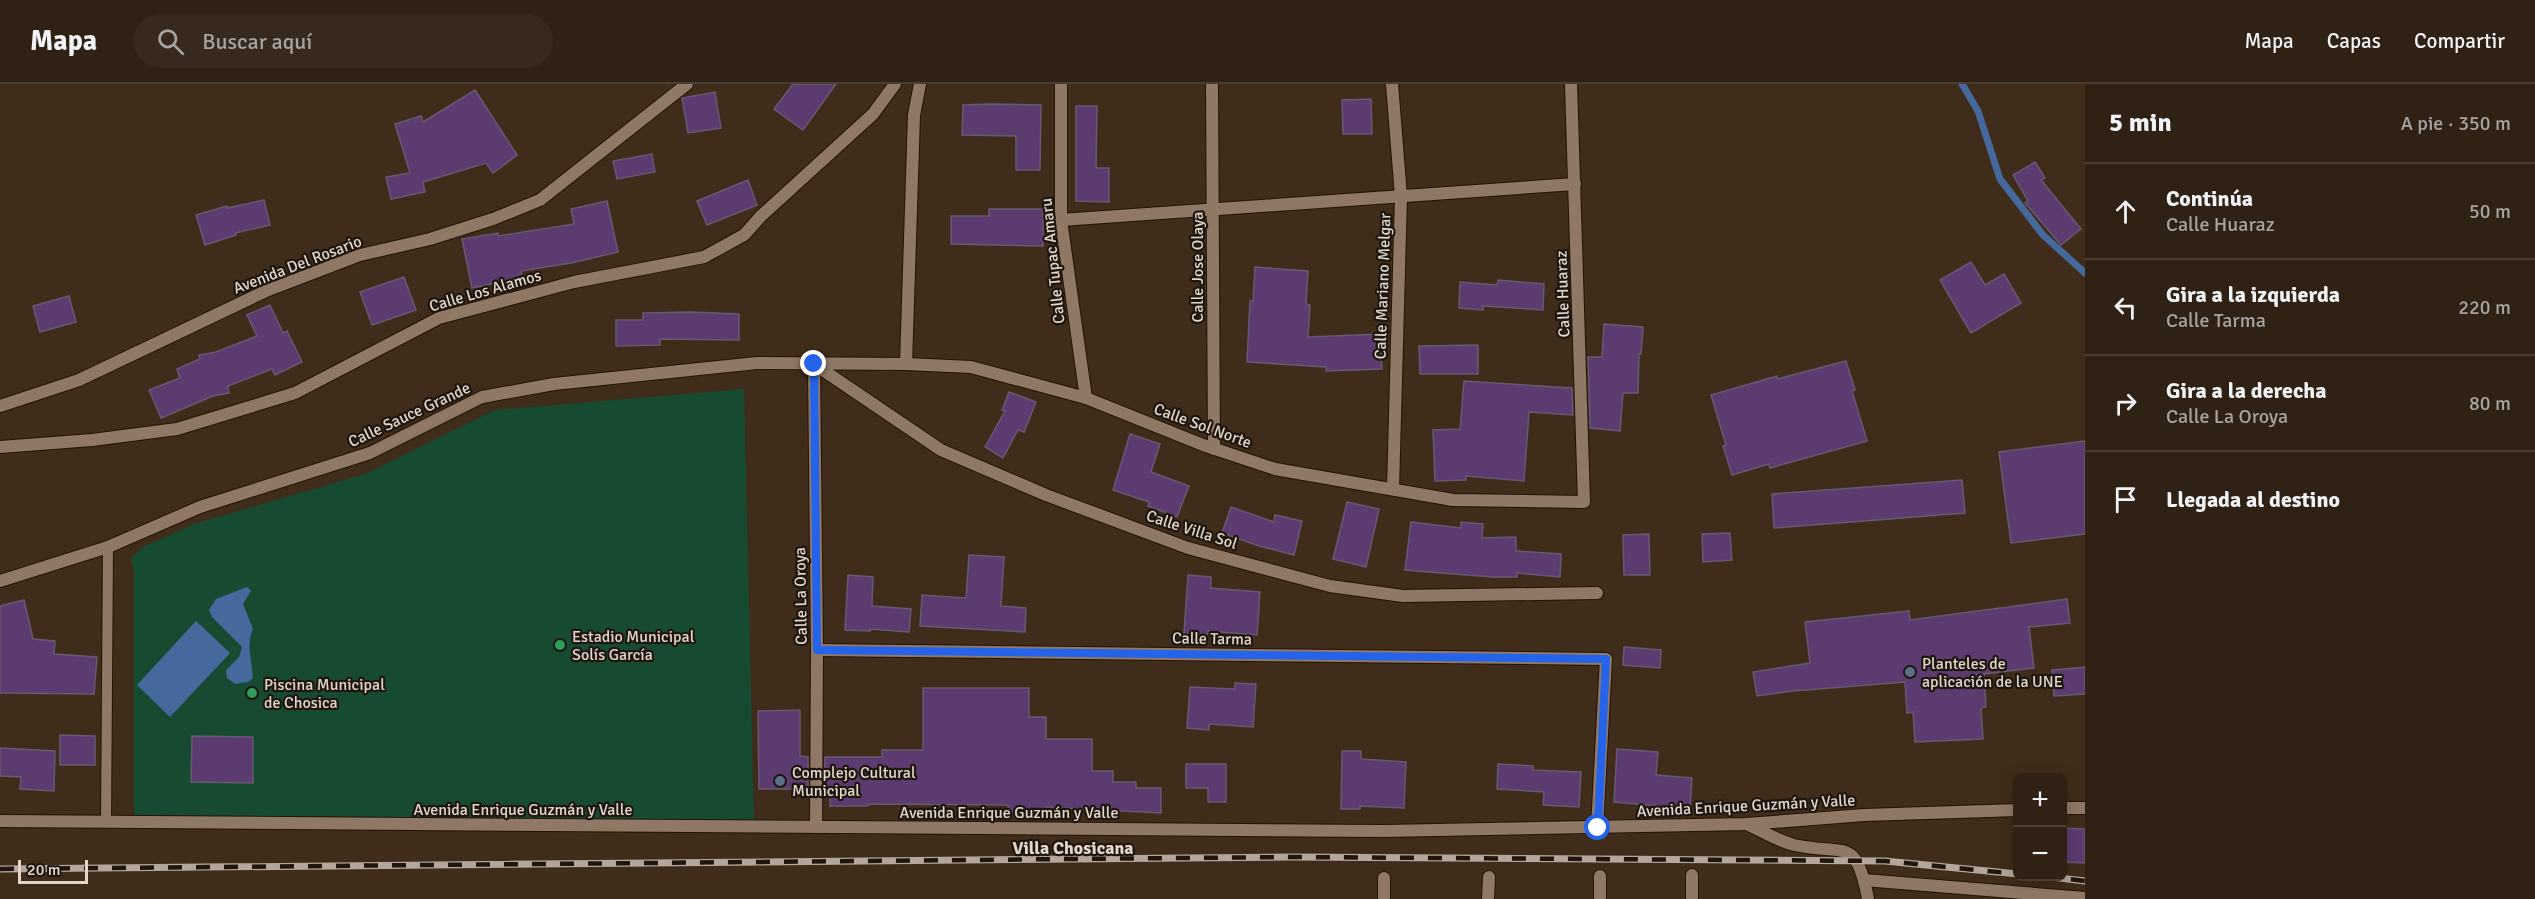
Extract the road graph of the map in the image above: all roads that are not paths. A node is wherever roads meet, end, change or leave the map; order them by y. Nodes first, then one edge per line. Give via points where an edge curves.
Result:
1 (687, 84) edge
2 (895, 84) edge
3 (920, 84) edge
4 (1061, 84) edge
5 (1212, 84) edge
6 (1392, 84) edge
7 (1571, 84) edge
8 (1575, 184) junction
9 (1401, 196) junction
10 (1213, 210) junction
11 (1061, 220) junction
12 (814, 364) junction
13 (906, 364) junction
14 (1086, 398) junction
15 (0, 406) edge
16 (0, 447) edge
17 (1214, 449) junction
18 (1393, 489) junction
19 (1584, 502) joint
20 (108, 547) junction
21 (0, 581) edge
22 (1597, 593) dead end
23 (817, 650) junction
24 (2067, 808) edge
25 (2085, 808) edge
26 (2013, 810) edge
27 (0, 821) edge
28 (106, 822) junction
29 (1747, 824) junction
30 (816, 827) junction
31 (1598, 828) junction
32 (1692, 875) dead end
33 (1600, 876) dead end
34 (1488, 877) dead end
35 (1384, 878) dead end
36 (1864, 880) junction
37 (2061, 897) edge
38 (2085, 898) edge
39 (1384, 899) edge
40 (1488, 899) edge
41 (1599, 899) edge
42 (1692, 899) edge
43 (1868, 899) edge

1 - 15 street, Avenida Del Rosario via 540,200 430,239 360,255 286,283 79,380
2 - 16 street, Calle Los Alamos via 873,114 744,236 704,257 574,282 439,318 296,393 177,429
3 - 13 street via 914,115
4 - 11 street, Calle Tupac Amaru
5 - 10 street, Calle Jose Olaya
6 - 9 street, Calle Mariano Melgar
7 - 8 street, Calle Huaraz
8 - 9 street
8 - 19 street, Calle Huaraz
9 - 10 street
9 - 18 street, Calle Mariano Melgar
10 - 11 street
10 - 17 street, Calle Jose Olaya
11 - 14 street, Calle Tupac Amaru
12 - 13 street, Calle Sol Norte
12 - 20 street, Calle Sauce Grande via 757,363 554,384 482,397 370,453 200,507
12 - 22 street, Calle Villa Sol via 941,450 1046,495 1188,548 1330,586 1403,596
12 - 23 street, Calle La Oroya
13 - 14 street, Calle Sol Norte via 971,367
14 - 17 street, Calle Sol Norte
17 - 18 street, Calle Sol Norte via 1275,469
18 - 19 street, Calle Sol Norte via 1453,500
20 - 21 street, Calle Sauce Grande
20 - 28 lane
23 - 30 street, Calle La Oroya
23 - 31 street, Calle Tarma via 1606,659
24 - 25 street
26 - 29 street, Avenida Enrique Guzmán y Valle via 1864,814
27 - 28 street, Avenida Enrique Guzmán y Valle
28 - 30 street, Avenida Enrique Guzmán y Valle
29 - 31 street, Avenida Enrique Guzmán y Valle
29 - 36 street via 1792,845 1847,852 1858,862
30 - 31 street, Avenida Enrique Guzmán y Valle via 1372,831
32 - 42 street
33 - 41 street
34 - 40 street
35 - 39 street
36 - 37 street
36 - 43 street
37 - 38 street

